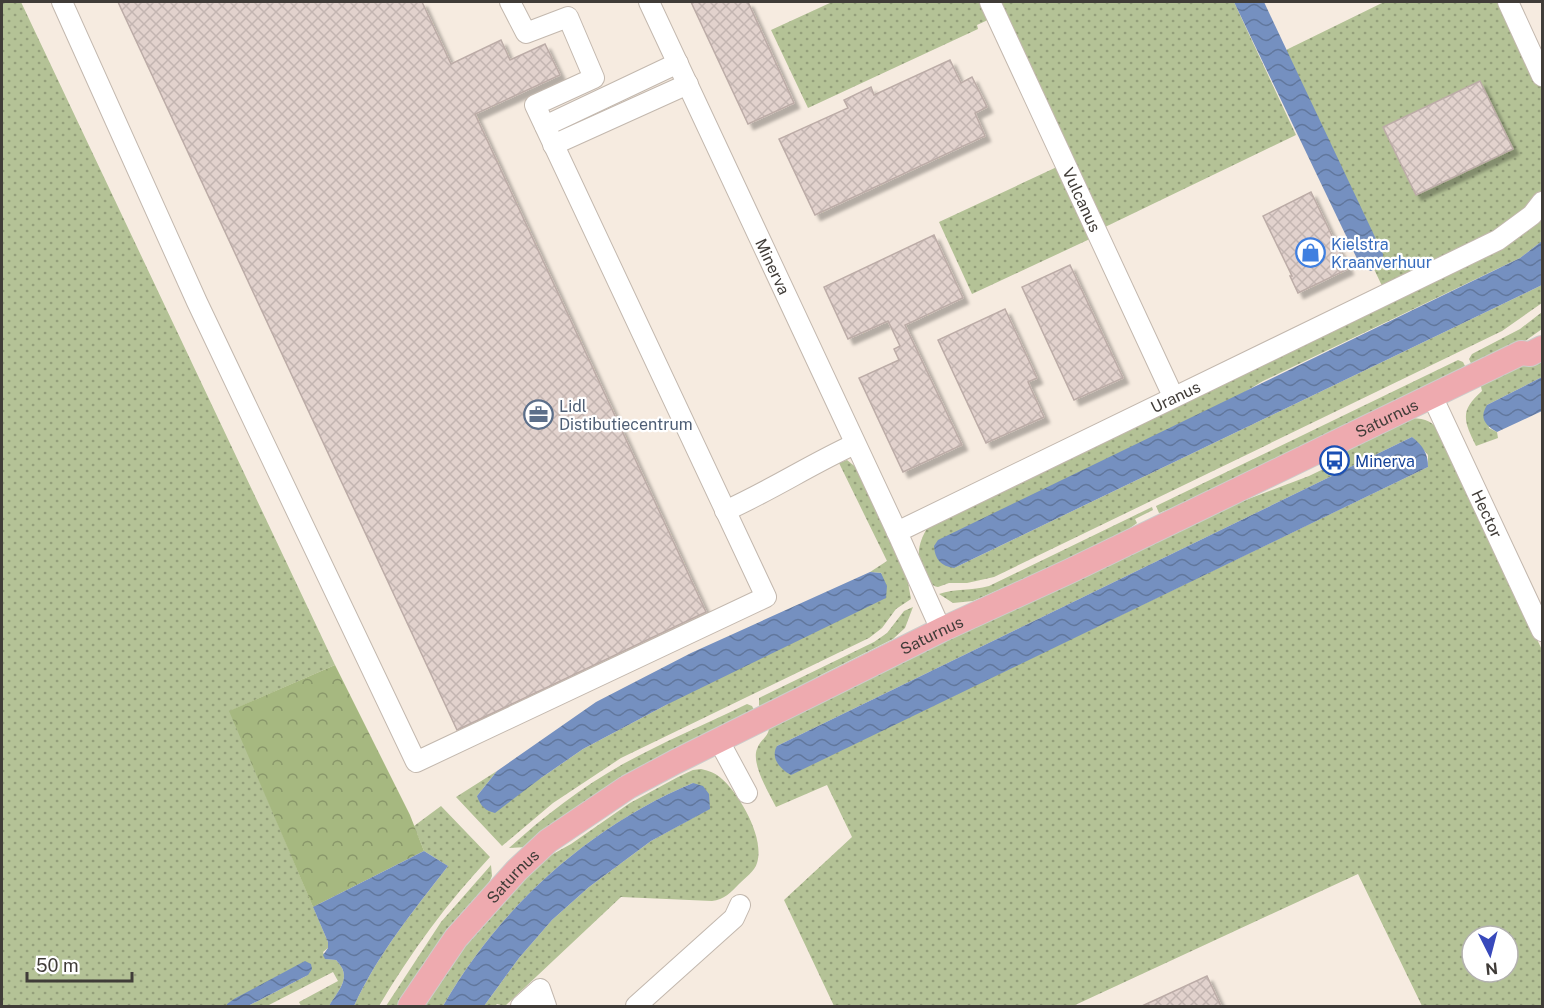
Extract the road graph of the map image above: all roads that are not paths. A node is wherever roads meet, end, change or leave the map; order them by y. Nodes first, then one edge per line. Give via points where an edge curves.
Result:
1 (62, 2) edge
2 (510, 2) edge
3 (649, 2) edge
4 (990, 2) edge
5 (1508, 2) edge
6 (678, 63) junction
7 (1542, 76) edge
8 (688, 84) junction
9 (545, 126) junction
10 (553, 144) junction
11 (1542, 202) edge
12 (1542, 335) edge
13 (1532, 350) edge
14 (1173, 396) junction
15 (1432, 396) junction
16 (855, 444) junction
17 (725, 511) junction
18 (897, 532) junction
19 (941, 630) junction
20 (1542, 631) edge
21 (719, 741) junction
22 (747, 792) dead end
23 (740, 905) dead end
24 (411, 1006) edge
25 (521, 1006) edge
26 (546, 1006) edge
27 (636, 1006) edge

1 - 17 street via 197,303 416,762 766,597
2 - 9 street via 526,33 567,17 594,78 535,105
3 - 6 street, Minerva
4 - 14 street, Vulcanus
5 - 7 street
6 - 8 street, Minerva
6 - 9 street
8 - 10 street
8 - 16 street, Minerva
9 - 10 street
10 - 17 street
11 - 14 street, Uranus via 1532,215 1497,240
12 - 13 main road, Saturnus via 1525,346
13 - 15 main road, Saturnus
14 - 18 street, Uranus
15 - 19 main road, Saturnus
15 - 20 street, Hector
16 - 17 street
16 - 18 street, Minerva
18 - 19 street
19 - 21 main road, Saturnus
21 - 22 street
21 - 24 main road, Saturnus via 628,787 548,841 470,920
23 - 27 street via 734,918
25 - 26 street via 540,989

